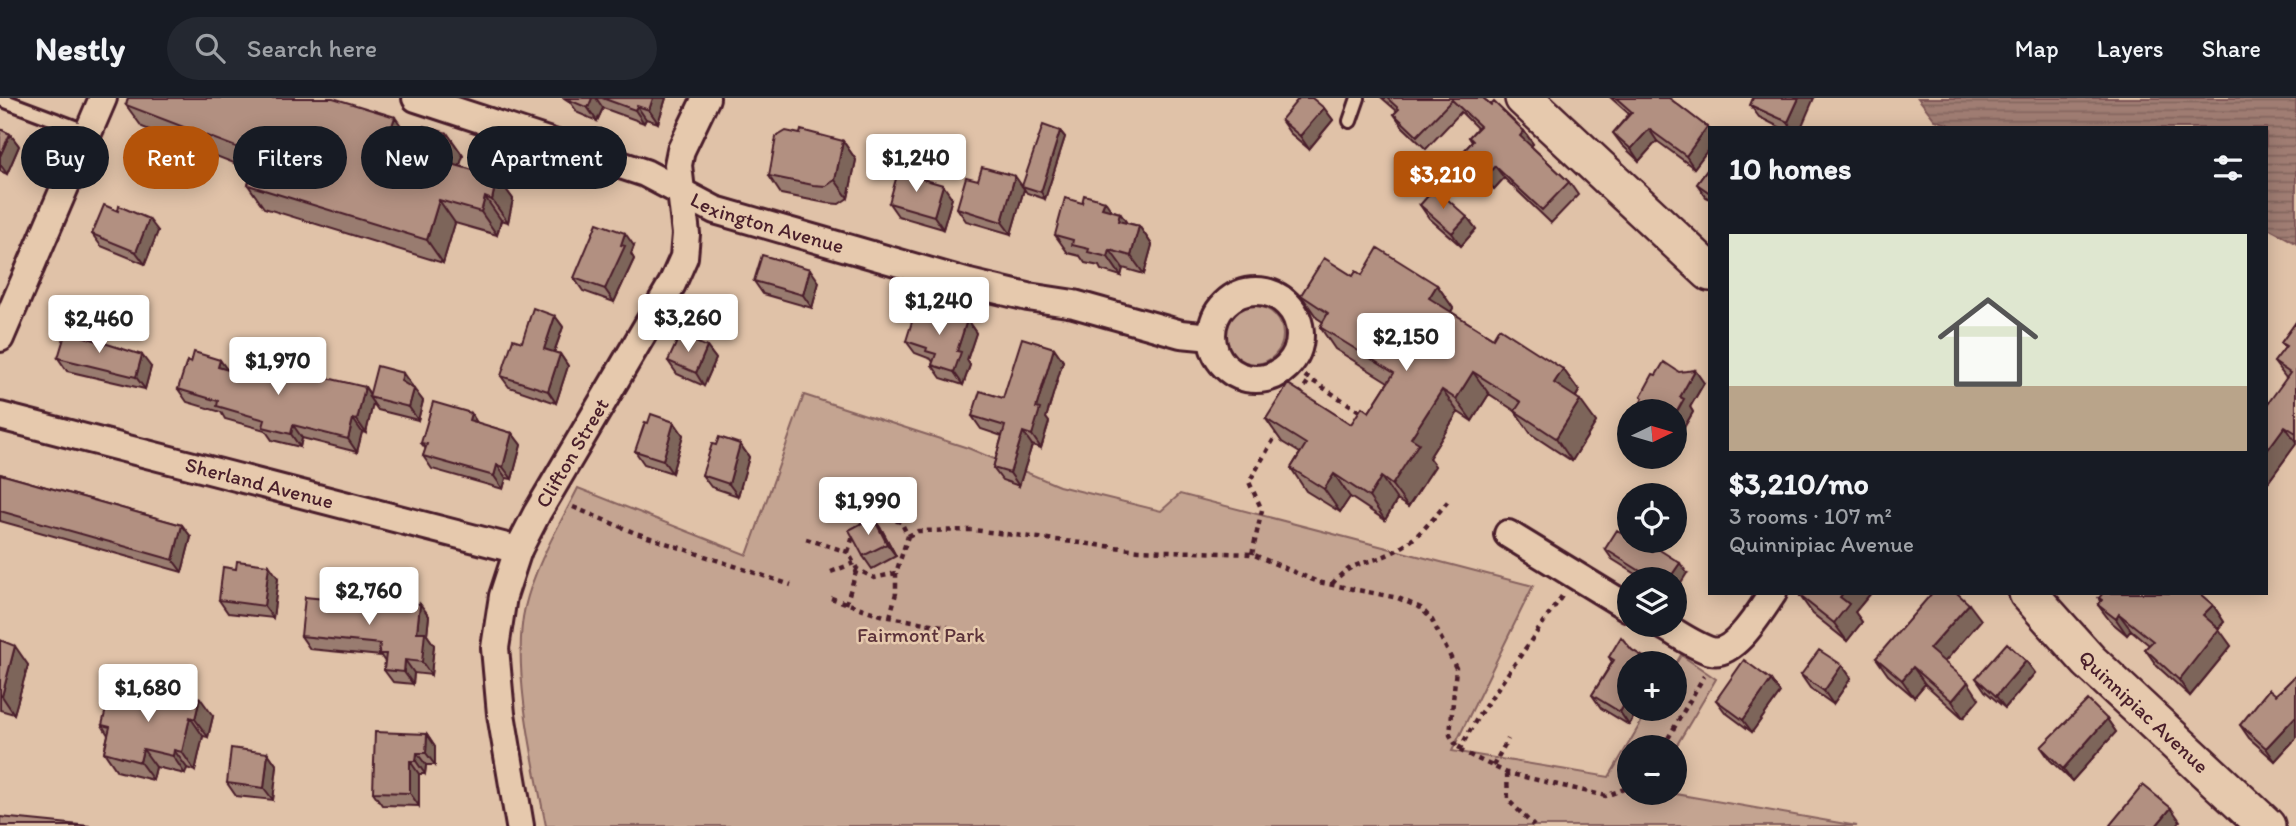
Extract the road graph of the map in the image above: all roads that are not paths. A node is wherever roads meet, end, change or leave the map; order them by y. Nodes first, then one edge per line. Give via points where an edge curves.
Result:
1 (103, 98) edge
2 (416, 98) edge
3 (706, 98) edge
4 (1358, 98) edge
5 (1524, 98) edge
6 (0, 99) edge
7 (1350, 121) dead end
8 (72, 126) edge
9 (91, 126) edge
10 (64, 189) edge
11 (680, 193) junction
12 (1708, 270) edge
13 (1212, 337) junction
14 (0, 338) edge
15 (0, 416) edge
16 (1508, 534) dead end
17 (518, 550) junction
18 (1771, 595) edge
19 (2030, 595) edge
20 (1617, 601) edge
21 (1684, 637) edge
22 (520, 826) edge
23 (2266, 826) edge

1 - 9 street
2 - 11 street, Lexington Avenue via 645,173
3 - 11 street, Clifton Street via 681,150
4 - 7 lane
5 - 12 main road
6 - 8 lane
10 - 14 street
11 - 13 street, Lexington Avenue via 715,210 969,283 1074,304 1181,334
11 - 17 street, Clifton Street via 684,257 672,284
13 - 13 street via 1219,358 1236,375 1265,379 1299,372 1298,319 1290,306 1266,292 1253,291 1228,301 1214,323
15 - 17 street, Sherland Avenue
16 - 20 street
17 - 22 street, Clifton Street via 503,596 495,648
18 - 21 street via 1733,646 1712,652
19 - 23 main road, Quinnipiac Avenue via 2089,661

